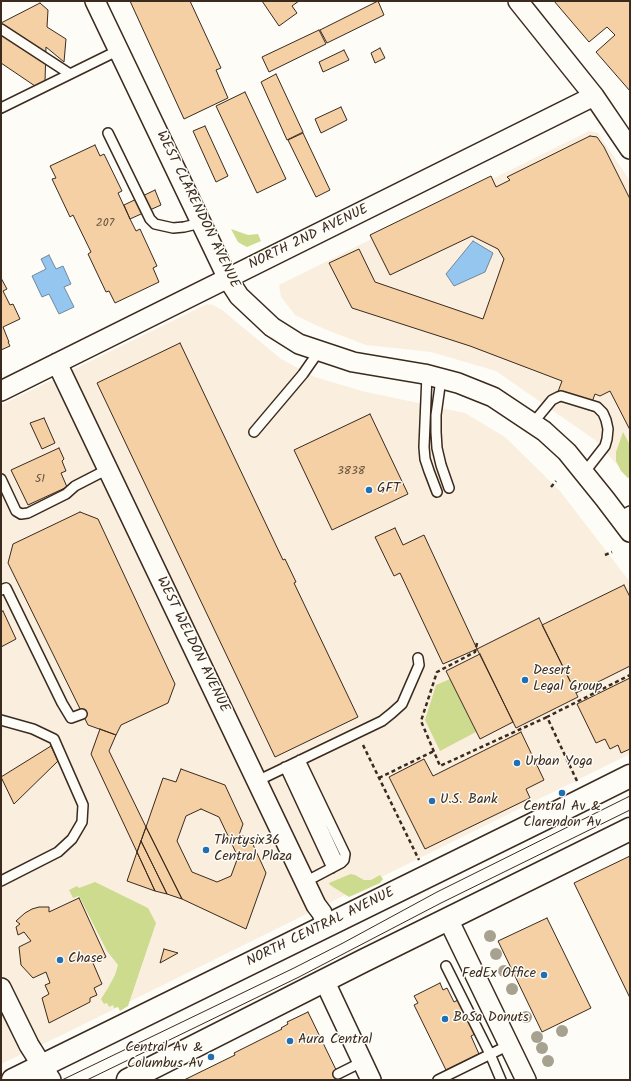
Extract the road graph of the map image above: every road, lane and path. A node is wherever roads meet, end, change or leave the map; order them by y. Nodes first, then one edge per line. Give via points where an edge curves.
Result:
1 (95, 1) edge
2 (518, 1) edge
3 (1, 29) edge
4 (119, 50) junction
5 (70, 74) junction
6 (594, 96) junction
7 (1, 108) edge
8 (108, 133) dead end
9 (630, 149) edge
10 (201, 223) junction
11 (228, 279) junction
12 (319, 351) junction
13 (57, 363) junction
14 (434, 377) junction
15 (1, 391) edge
16 (533, 423) junction
17 (254, 432) dead end
18 (108, 469) junction
19 (584, 473) junction
20 (1, 479) edge
21 (556, 481) dead end
22 (551, 487) dead end
23 (449, 488) dead end
24 (437, 492) dead end
25 (626, 520) edge
26 (612, 552) dead end
27 (605, 555) dead end
28 (4, 589) edge
29 (477, 643) dead end
30 (418, 658) dead end
31 (630, 675) edge
32 (82, 714) dead end
33 (547, 717) junction
34 (1, 720) edge
35 (363, 745) dead end
36 (434, 751) junction
37 (293, 764) junction
38 (630, 776) edge
39 (379, 778) junction
40 (257, 781) junction
41 (579, 786) dead end
42 (630, 829) edge
43 (420, 863) dead end
44 (335, 866) junction
45 (1, 881) edge
46 (305, 882) junction
47 (448, 920) junction
48 (326, 926) junction
49 (446, 966) dead end
50 (324, 980) junction
51 (1, 988) edge
52 (509, 1045) junction
53 (490, 1054) junction
54 (362, 1062) junction
55 (46, 1073) edge
56 (338, 1074) dead end
57 (13, 1080) edge
58 (128, 1080) edge
59 (371, 1080) edge
60 (438, 1080) edge
61 (501, 1080) edge
62 (526, 1080) edge

1 - 4 street, WEST CLARENDON AVENUE
2 - 6 street
3 - 5 lane
4 - 5 lane
4 - 10 street, WEST CLARENDON AVENUE
5 - 7 lane
6 - 9 street
6 - 11 street, NORTH 2ND AVENUE
8 - 10 lane via 150,219 155,224 173,228
10 - 11 street, WEST CLARENDON AVENUE
11 - 12 street, WEST CLARENDON AVENUE via 239,296 272,327 299,344
11 - 13 street, NORTH 2ND AVENUE
12 - 14 street, WEST CLARENDON AVENUE via 352,362
12 - 17 lane via 304,374
13 - 15 street, NORTH 2ND AVENUE
13 - 18 street, WEST WELDON AVENUE
14 - 16 street, WEST CLARENDON AVENUE via 458,383 493,397
14 - 23 lane via 438,448
14 - 24 lane via 424,447 425,459
16 - 19 street, WEST CLARENDON AVENUE via 567,452
16 - 19 lane via 552,400 561,396 597,407 606,420 607,439 605,446
18 - 20 lane via 75,486 66,494 21,514 16,511
18 - 40 street, WEST WELDON AVENUE
19 - 25 street, WEST CLARENDON AVENUE
21 - 22 path
26 - 27 path
28 - 32 lane via 71,718
29 - 36 path via 475,652 437,672 421,721
30 - 37 lane via 419,665 402,704 392,713 382,721
31 - 33 path
33 - 36 path via 440,766
33 - 41 path
34 - 45 lane via 33,729 54,739 83,805 82,822 72,839 58,852
35 - 39 path
36 - 39 path
37 - 40 lane
37 - 44 lane
37 - 44 lane via 345,854 344,860
38 - 48 main road, NORTH CENTRAL AVENUE
39 - 43 path
40 - 46 street, WEST WELDON AVENUE
42 - 47 main road
44 - 46 lane
46 - 48 street, WEST WELDON AVENUE
47 - 50 main road
47 - 52 street
48 - 55 main road, NORTH CENTRAL AVENUE
49 - 53 lane
50 - 54 street
50 - 58 main road
51 - 55 street
52 - 53 lane
52 - 62 street
53 - 60 lane
53 - 61 lane
54 - 56 lane
54 - 59 street
55 - 57 main road, NORTH CENTRAL AVENUE

